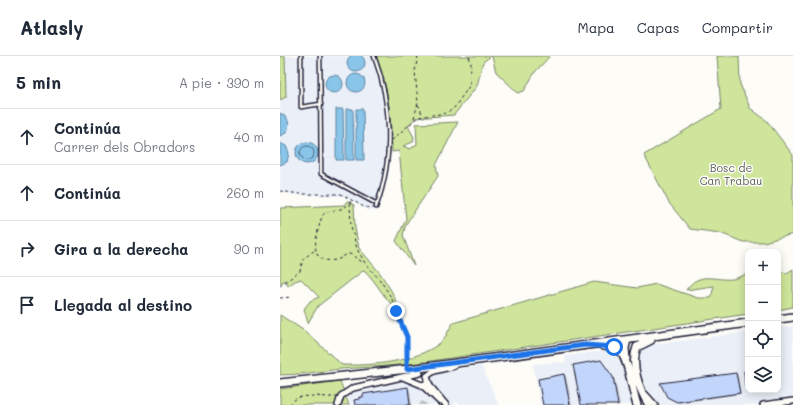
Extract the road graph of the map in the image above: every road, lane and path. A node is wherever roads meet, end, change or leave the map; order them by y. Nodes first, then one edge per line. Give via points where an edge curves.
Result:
1 (301, 56) edge
2 (320, 56) edge
3 (374, 56) edge
4 (418, 56) edge
5 (469, 56) edge
6 (321, 104) junction
7 (418, 105) junction
8 (422, 115) junction
9 (414, 119) junction
10 (389, 142) junction
11 (280, 190) edge
12 (350, 202) junction
13 (377, 205) junction
14 (315, 249) junction
15 (365, 263) junction
16 (280, 286) edge
17 (292, 297) dead end
18 (280, 298) edge
19 (793, 317) edge
20 (781, 319) edge
21 (745, 323) edge
22 (668, 334) junction
23 (627, 340) junction
24 (585, 345) junction
25 (483, 360) junction
26 (630, 364) junction
27 (407, 369) junction
28 (420, 373) junction
29 (405, 378) junction
30 (427, 378) junction
31 (280, 382) edge
32 (419, 384) junction
33 (640, 388) junction
34 (633, 392) junction
35 (341, 396) junction
36 (793, 401) edge
37 (290, 405) edge
38 (338, 405) edge
39 (445, 405) edge
40 (633, 405) edge
41 (637, 405) edge
42 (649, 405) edge
43 (655, 405) edge
44 (763, 405) edge

1 - 6 lane via 301,107
2 - 6 lane
3 - 10 lane via 385,95
4 - 7 path via 415,71
5 - 8 path via 470,85 454,108 447,113
6 - 13 lane via 321,174
7 - 8 path
7 - 9 path
8 - 9 path
9 - 10 path
10 - 13 lane via 388,160
11 - 12 path via 300,194 336,193 345,196
12 - 13 path via 370,208
12 - 14 path via 341,210 327,212 322,216
12 - 15 path via 355,243
14 - 15 path via 324,259 336,260 350,254
14 - 16 path via 303,259 300,271
15 - 27 path via 391,297 406,334
17 - 18 path
19 - 20 main road
21 - 22 main road
22 - 23 main road
22 - 26 main road via 639,345
23 - 24 main road
23 - 26 main road via 630,345
24 - 25 main road
24 - 26 main road via 617,349
25 - 27 main road
25 - 30 street via 434,371
26 - 33 main road
26 - 34 main road
27 - 31 main road
28 - 29 street
28 - 30 street
28 - 32 street via 416,377
29 - 32 street
29 - 35 street via 358,386
30 - 32 street
30 - 39 street
32 - 39 street
33 - 42 main road
33 - 43 street
34 - 40 street
34 - 41 main road
35 - 37 path via 302,398 294,400
35 - 38 street
36 - 44 street

